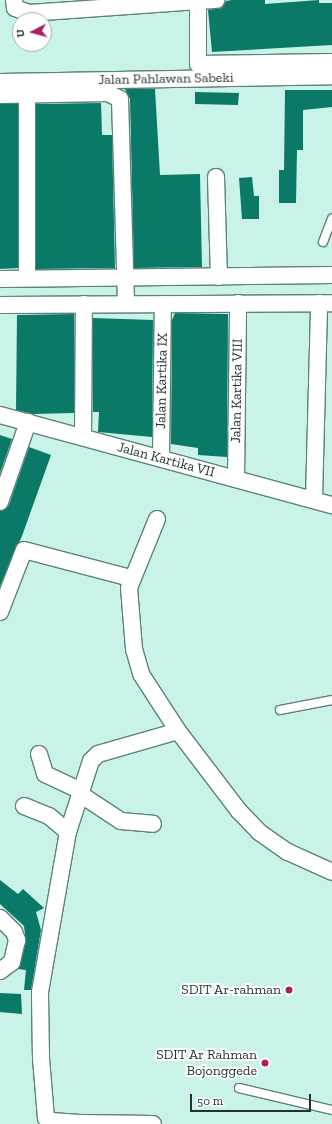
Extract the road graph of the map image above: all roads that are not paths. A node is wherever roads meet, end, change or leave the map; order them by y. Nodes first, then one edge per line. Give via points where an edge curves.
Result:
1 (14, 0) edge
2 (217, 0) edge
3 (198, 1) edge
4 (332, 62) edge
5 (332, 76) edge
6 (0, 82) edge
7 (0, 94) edge
8 (27, 94) junction
9 (216, 177) dead end
10 (332, 219) edge
11 (323, 242) dead end
12 (332, 275) edge
13 (219, 277) junction
14 (27, 278) junction
15 (125, 278) junction
16 (0, 279) edge
17 (238, 303) junction
18 (326, 303) edge
19 (84, 304) junction
20 (126, 304) junction
21 (163, 304) junction
22 (0, 305) edge
23 (0, 415) edge
24 (28, 422) junction
25 (83, 437) junction
26 (161, 458) junction
27 (236, 478) junction
28 (314, 500) junction
29 (0, 502) edge
30 (332, 505) edge
31 (157, 519) dead end
32 (131, 578) junction
33 (0, 612) edge
34 (332, 700) edge
35 (280, 710) dead end
36 (178, 731) junction
37 (39, 754) dead end
38 (80, 793) junction
39 (24, 806) dead end
40 (153, 824) dead end
41 (68, 832) junction
42 (332, 872) edge
43 (0, 918) edge
44 (0, 971) edge
45 (239, 1088) dead end
46 (332, 1110) edge
47 (153, 1124) edge

1 - 3 street via 15,8 29,13
2 - 3 street
3 - 4 street via 198,64
5 - 6 street, Jalan Pahlawan Sabeki
7 - 8 street
8 - 14 street
8 - 15 street via 108,93 120,99
9 - 13 street
10 - 11 lane
12 - 13 street
13 - 15 street
14 - 15 street
14 - 16 street
15 - 20 street
17 - 18 street
17 - 21 street
17 - 27 street, Jalan Kartika VIII
18 - 28 street
19 - 20 street
19 - 22 street
19 - 25 street
20 - 21 street
21 - 26 street, Jalan Kartika IX
23 - 24 street, Jalan Kartika VII
24 - 25 street, Jalan Kartika VII
24 - 29 street
25 - 26 street, Jalan Kartika VII
26 - 27 street, Jalan Kartika VII
27 - 28 street, Jalan Kartika VII
28 - 30 street, Jalan Kartika VII
31 - 32 street
32 - 33 street via 24,550
32 - 36 street via 132,628 139,668
34 - 35 lane
36 - 38 street via 98,754 91,761
36 - 42 street via 259,832 288,852
37 - 38 street via 45,774
38 - 40 street via 121,820
38 - 41 street
39 - 41 street via 49,816
41 - 47 street via 40,992 41,1058 46,1118 51,1121 80,1123
43 - 44 street via 14,932 16,940 12,962
45 - 46 lane

